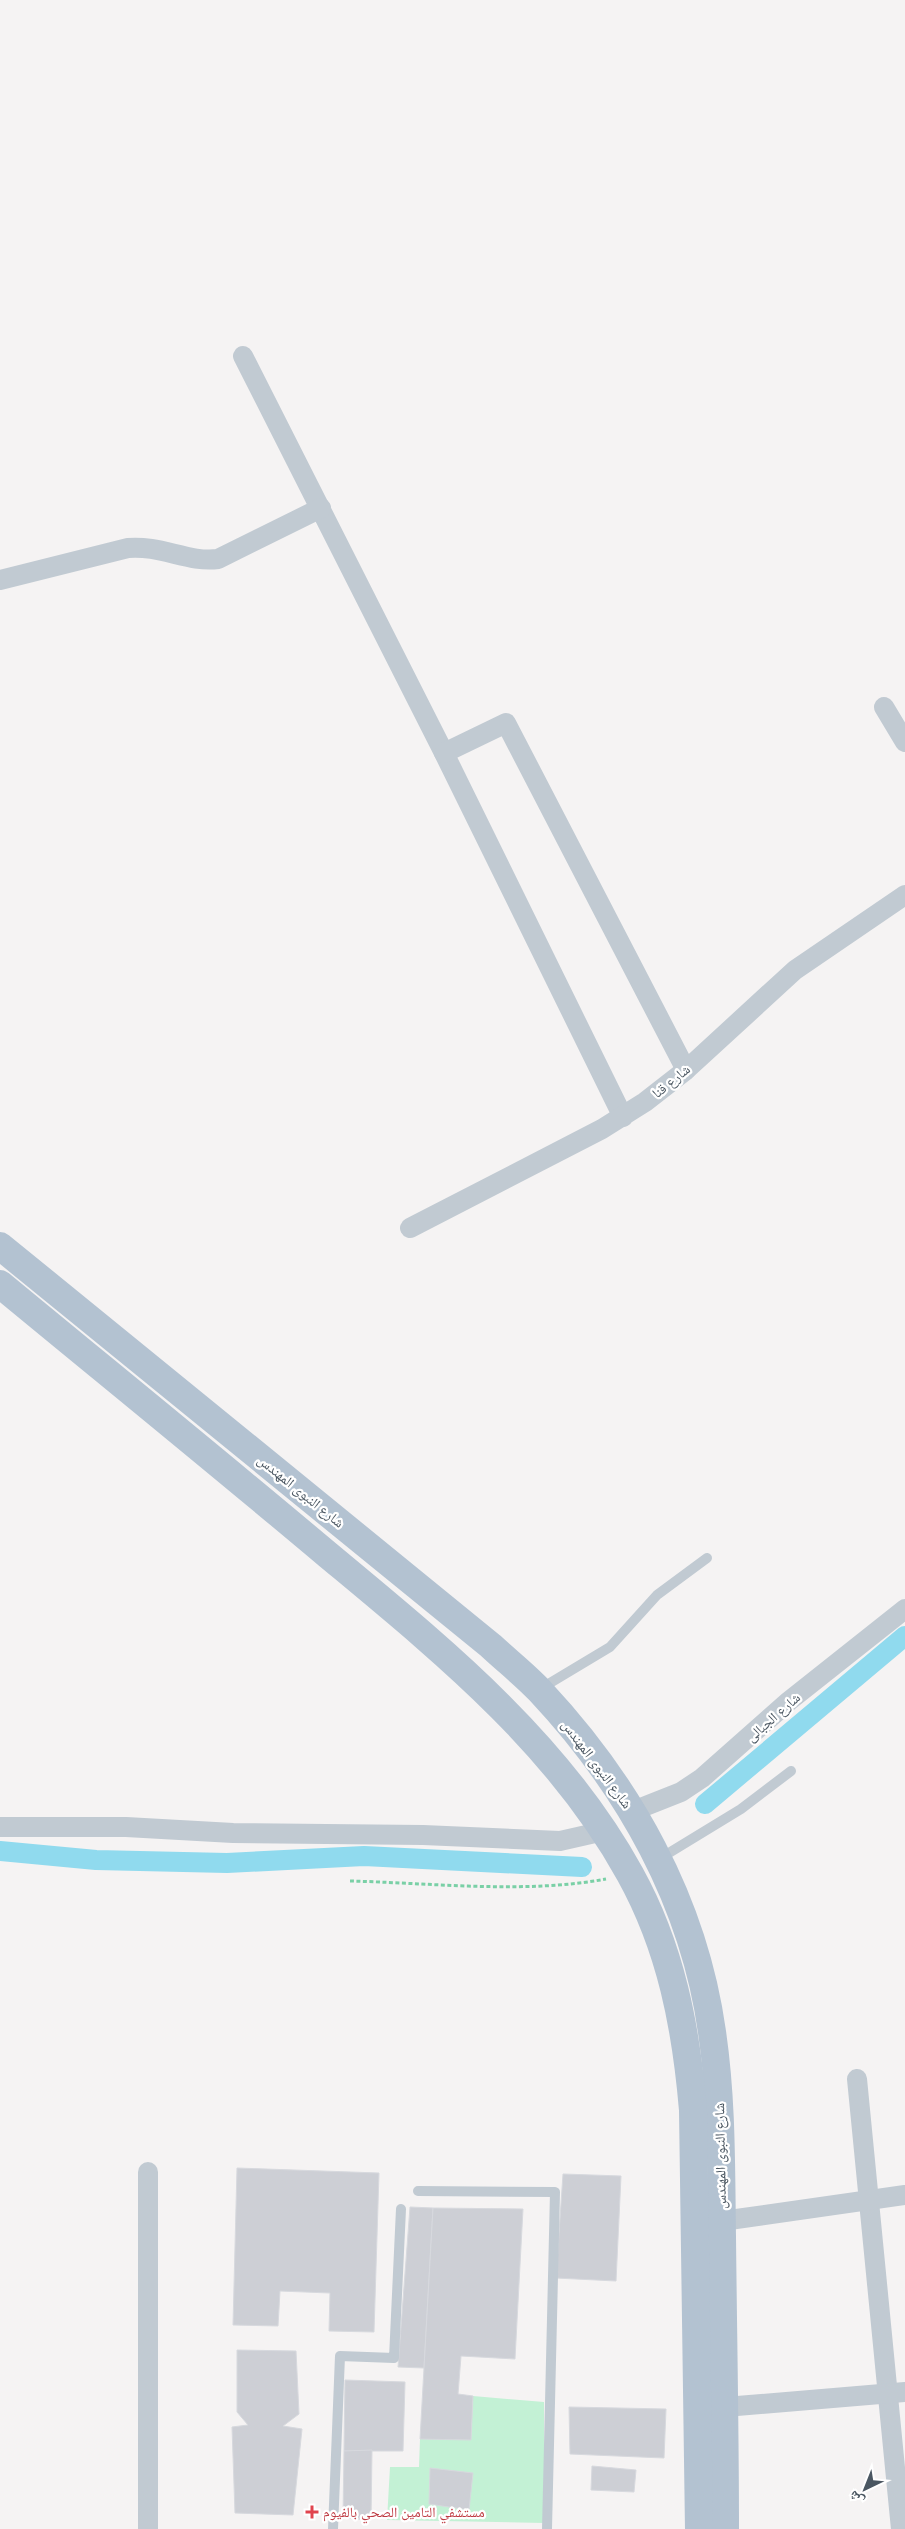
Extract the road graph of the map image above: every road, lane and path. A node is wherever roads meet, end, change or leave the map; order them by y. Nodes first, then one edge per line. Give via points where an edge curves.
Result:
1 (243, 356) dead end
2 (321, 508) junction
3 (0, 580) edge
4 (884, 708) dead end
5 (905, 742) edge
6 (444, 753) junction
7 (905, 895) edge
8 (686, 1070) junction
9 (623, 1117) junction
10 (410, 1228) dead end
11 (0, 1246) edge
12 (0, 1284) edge
13 (290, 1481) junction
14 (270, 1506) junction
15 (331, 1515) junction
16 (311, 1540) junction
17 (707, 1558) dead end
18 (905, 1609) edge
19 (539, 1690) junction
20 (790, 1770) dead end
21 (633, 1811) junction
22 (0, 1827) edge
23 (604, 1831) junction
24 (659, 1859) junction
25 (630, 1875) junction
26 (350, 1881) dead end
27 (857, 2080) dead end
28 (148, 2172) dead end
29 (418, 2192) dead end
30 (905, 2195) edge
31 (869, 2200) junction
32 (401, 2209) dead end
33 (722, 2221) junction
34 (896, 2393) edge
35 (725, 2407) junction
36 (148, 2529) edge
37 (333, 2529) edge
38 (547, 2529) edge
39 (699, 2529) edge
40 (725, 2529) edge
41 (901, 2529) edge

1 - 2 street
2 - 3 street via 218,559 206,560 146,547 128,548
2 - 6 street
4 - 5 street
6 - 8 street via 506,722
6 - 9 street
7 - 8 street, شارع قنا via 795,970
8 - 9 street, شارع قنا
9 - 10 street, شارع قنا
11 - 13 main road, شارع النبوى المهندس
12 - 14 main road, شارع النبوى المهندس
13 - 14 main road via 283,1496
13 - 15 main road, شارع النبوى المهندس
14 - 16 main road, شارع النبوى المهندس
15 - 16 main road via 316,1523
15 - 19 main road, شارع النبوى المهندس via 491,1646
16 - 23 main road, شارع النبوى المهندس via 452,1659 524,1729 583,1800
17 - 19 lane via 657,1595 610,1647
18 - 21 street, شارع الجبالى via 789,1701 702,1778 682,1792
19 - 21 main road, شارع النبوى المهندس via 575,1731
20 - 24 lane via 740,1809
21 - 24 main road, شارع النبوى المهندس
22 - 23 street via 126,1827 233,1833 405,1834 560,1841
23 - 25 main road, شارع النبوى المهندس
24 - 33 main road, شارع النبوى المهندس via 692,1936 712,2030 720,2102
25 - 26 path via 584,1883 529,1886
25 - 39 main road, شارع النبوى المهندس via 648,1912 673,1980 690,2071
27 - 31 street
28 - 36 street
29 - 38 lane via 555,2192
30 - 31 street
31 - 33 street
31 - 34 street
32 - 37 lane via 394,2358 340,2356
33 - 35 main road, شارع النبوى المهندس
34 - 35 street
34 - 41 street
35 - 40 main road, شارع النبوى المهندس

